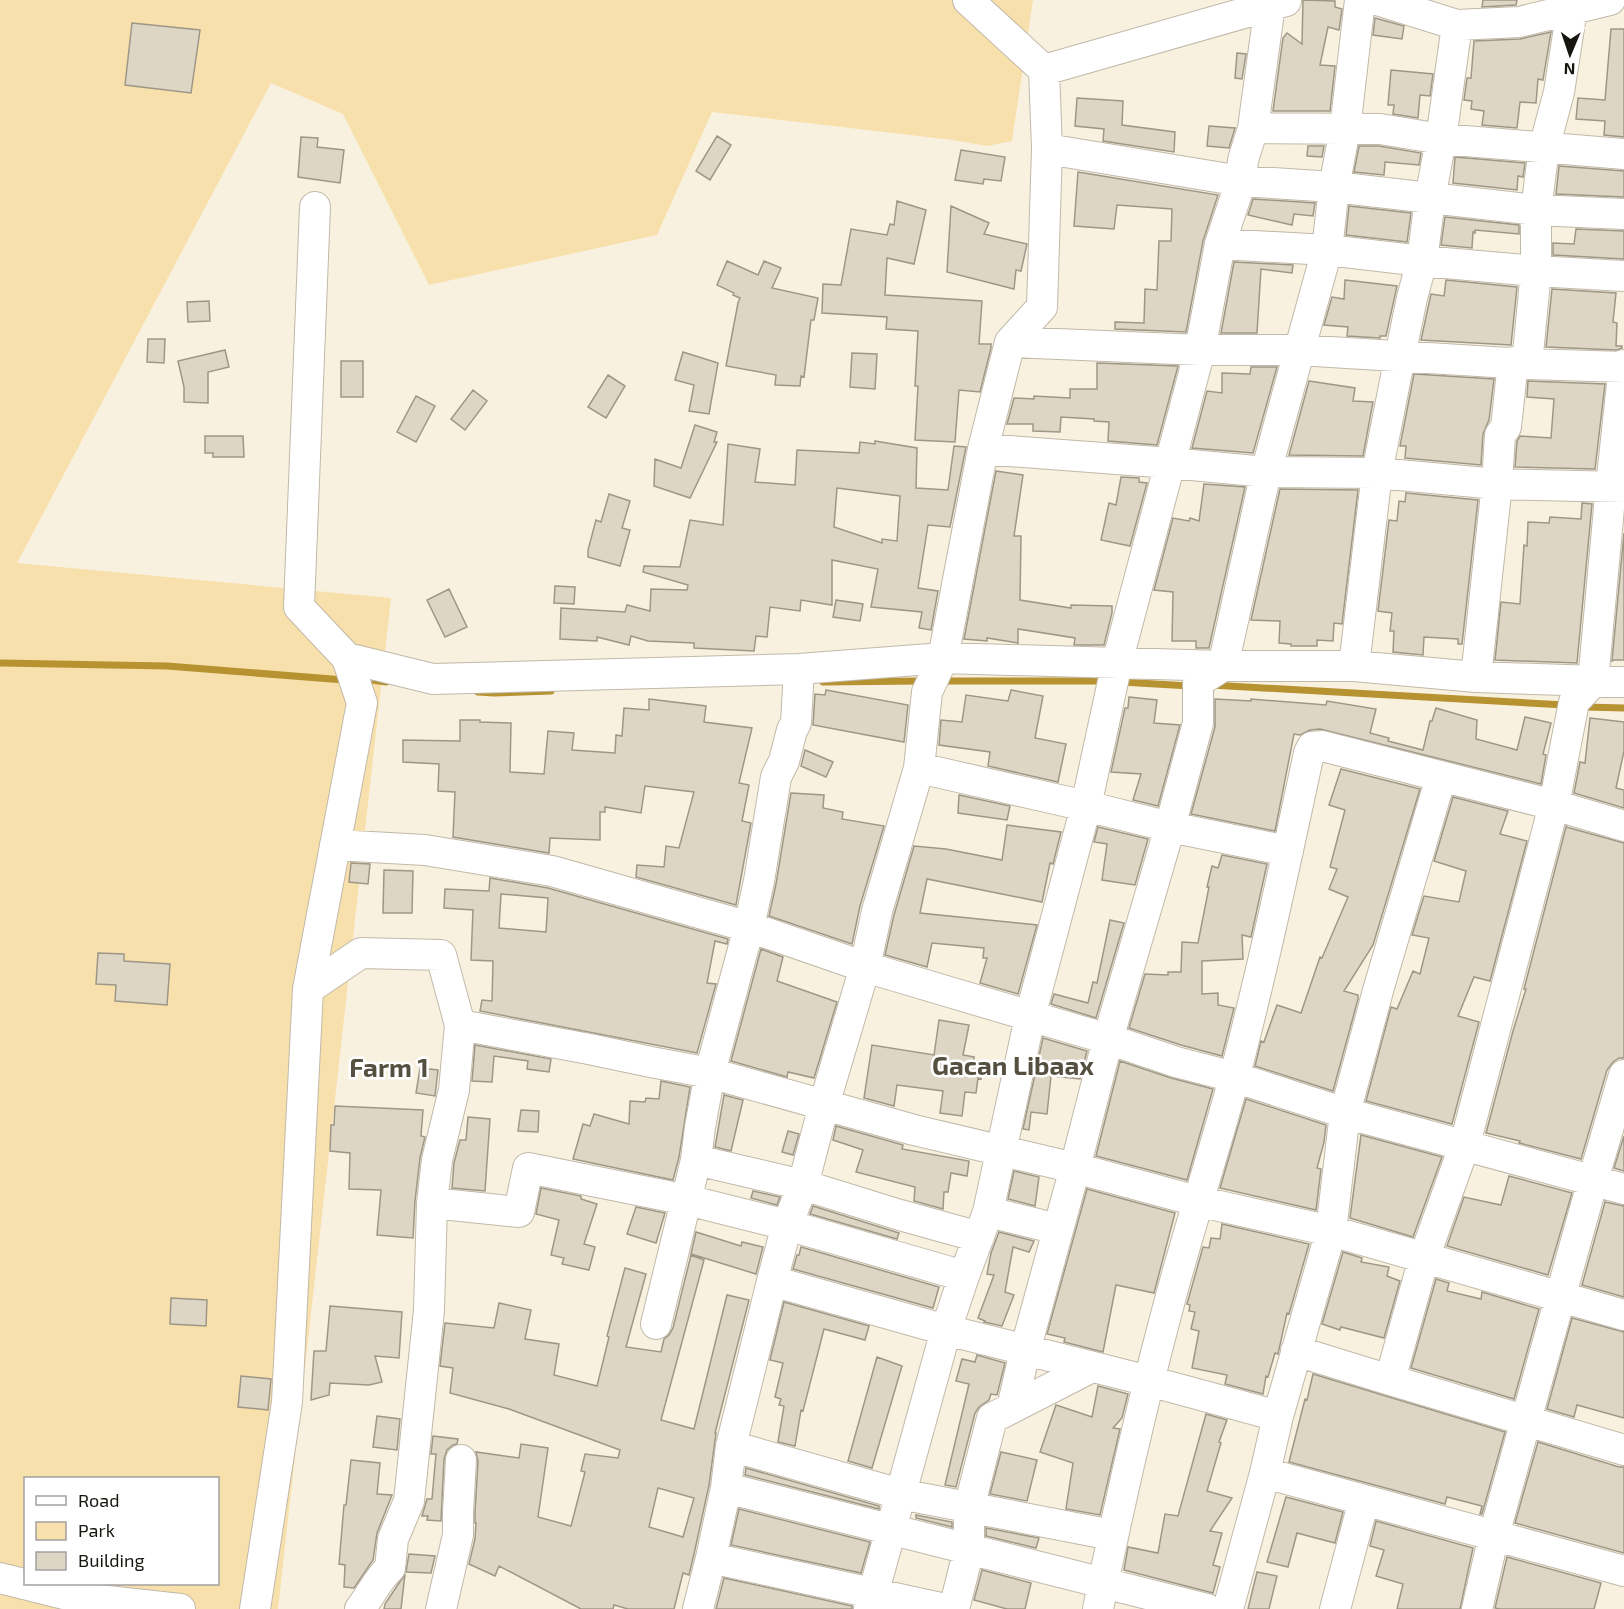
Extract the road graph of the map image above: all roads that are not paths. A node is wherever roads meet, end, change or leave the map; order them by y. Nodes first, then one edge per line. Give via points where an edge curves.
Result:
1 (968, 0) edge
2 (1360, 0) edge
3 (1377, 0) edge
4 (1610, 0) edge
5 (1279, 3) edge
6 (1572, 9) junction
7 (1457, 25) junction
8 (1044, 70) junction
9 (1253, 128) junction
10 (1345, 129) junction
11 (1441, 139) junction
12 (1544, 148) junction
13 (1047, 150) junction
14 (1624, 154) edge
15 (1240, 181) junction
16 (1334, 187) junction
17 (1430, 199) junction
18 (315, 207) dead end
19 (1536, 210) junction
20 (1624, 214) edge
21 (1220, 244) junction
22 (1327, 250) junction
23 (1422, 261) junction
24 (1536, 271) junction
25 (1624, 276) edge
26 (1010, 342) junction
27 (1200, 350) junction
28 (1298, 350) junction
29 (1400, 356) junction
30 (1520, 363) junction
31 (1624, 366) edge
32 (983, 449) junction
33 (1170, 463) junction
34 (1266, 472) junction
35 (1377, 473) junction
36 (1497, 484) junction
37 (1617, 486) edge
38 (347, 658) junction
39 (943, 658) junction
40 (1117, 663) junction
41 (1223, 666) junction
42 (1354, 666) junction
43 (799, 669) junction
44 (1476, 677) junction
45 (1593, 681) junction
46 (1624, 682) edge
47 (919, 768) junction
48 (1441, 777) junction
49 (1554, 805) junction
50 (1086, 806) junction
51 (1624, 826) edge
52 (1170, 827) junction
53 (335, 844) junction
54 (1288, 851) junction
55 (749, 927) junction
56 (865, 967) junction
57 (308, 989) junction
58 (1030, 1017) junction
59 (460, 1025) junction
60 (1108, 1039) junction
61 (710, 1073) junction
62 (1624, 1075) edge
63 (1234, 1077) junction
64 (824, 1105) junction
65 (1345, 1113) junction
66 (1465, 1144) junction
67 (1000, 1150) junction
68 (696, 1160) junction
69 (1075, 1168) junction
70 (1593, 1180) junction
71 (803, 1185) junction
72 (1624, 1189) edge
73 (687, 1200) junction
74 (1197, 1201) junction
75 (432, 1203) junction
76 (787, 1225) junction
77 (984, 1225) junction
78 (1058, 1229) junction
79 (1331, 1231) junction
80 (1424, 1258) junction
81 (964, 1276) junction
82 (772, 1281) junction
83 (1561, 1297) junction
84 (1624, 1316) edge
85 (656, 1324) dead end
86 (946, 1330) junction
87 (1025, 1351) junction
88 (1296, 1351) junction
89 (1092, 1367) junction
90 (1389, 1380) junction
91 (1149, 1381) junction
92 (1012, 1408) junction
93 (1278, 1416) junction
94 (1526, 1420) junction
95 (732, 1446) junction
96 (1624, 1450) edge
97 (461, 1460) dead end
98 (1265, 1473) junction
99 (726, 1488) junction
100 (900, 1494) junction
101 (1364, 1500) junction
102 (969, 1508) junction
103 (890, 1530) junction
104 (1112, 1535) junction
105 (1494, 1535) junction
106 (969, 1549) junction
107 (711, 1558) junction
108 (1624, 1571) edge
109 (0, 1578) edge
110 (24, 1584) edge
111 (28, 1585) edge
112 (1100, 1596) edge
113 (871, 1601) edge
114 (180, 1609) edge
115 (255, 1609) edge
116 (360, 1609) edge
117 (441, 1609) edge
118 (698, 1609) edge
119 (945, 1609) edge
120 (954, 1609) edge
121 (1207, 1609) edge
122 (1228, 1609) edge
123 (1335, 1609) edge
124 (1477, 1609) edge

1 - 8 street
2 - 10 street
3 - 7 street
4 - 6 street
5 - 8 street
5 - 9 street
6 - 7 street via 1519,22
6 - 12 street via 1559,92
7 - 11 street
8 - 13 street
9 - 10 street
9 - 15 street
10 - 11 street via 1380,129
10 - 16 street
11 - 12 street
11 - 17 street
12 - 14 street
12 - 19 street
13 - 15 street
13 - 26 street via 1042,308
15 - 16 street
15 - 21 street
16 - 17 street
16 - 22 street
17 - 19 street
17 - 23 street
18 - 38 street via 299,607
19 - 20 street
19 - 24 street
21 - 22 street
21 - 27 street
22 - 23 street
22 - 28 street
23 - 24 street
23 - 29 street
24 - 25 street
24 - 30 street
26 - 27 street
26 - 32 street
27 - 28 street
27 - 33 street
28 - 29 street
28 - 34 street
29 - 30 street
29 - 35 street
30 - 31 street
30 - 36 street via 1506,427 1500,435
31 - 37 street
32 - 33 street
32 - 39 street
33 - 34 street
33 - 40 street
34 - 35 street
34 - 41 street
35 - 36 street
35 - 42 street
36 - 37 street
36 - 44 street
37 - 45 street
38 - 43 street via 433,679
38 - 53 street via 362,703
39 - 40 street
39 - 43 street
39 - 47 street via 927,693
40 - 41 street
40 - 50 street
41 - 42 street
41 - 52 street via 1198,682 1198,723
42 - 44 street
43 - 55 street via 796,723 776,777
44 - 45 street
45 - 46 street
45 - 49 street via 1574,702
47 - 50 street
47 - 56 street via 877,911
48 - 49 street
48 - 54 street via 1322,746 1312,747
48 - 65 street
49 - 51 street
49 - 66 street
50 - 52 street
50 - 58 street
52 - 54 street
52 - 60 street
53 - 55 street via 425,850 552,871
53 - 57 street
54 - 63 street
55 - 56 street
55 - 61 street
56 - 58 street
56 - 64 street
57 - 59 street via 362,953 441,955
57 - 115 street via 287,1402
58 - 60 street
58 - 67 street
59 - 61 street
59 - 75 street via 454,1090 437,1160
60 - 63 street
60 - 69 street
61 - 64 street
61 - 68 street
62 - 70 street
63 - 65 street
63 - 74 street
64 - 67 street
64 - 71 street
65 - 66 street
65 - 79 street
66 - 70 street
66 - 80 street
67 - 69 street
67 - 77 street
68 - 71 street
68 - 73 street
69 - 74 street
69 - 78 street
70 - 72 street
70 - 83 street
71 - 76 street
71 - 77 street via 900,1215
73 - 75 street via 528,1168 519,1212
73 - 76 street
73 - 85 street
74 - 79 street
74 - 91 street
75 - 116 street via 429,1310 409,1501 393,1539 390,1568 380,1576
76 - 81 street
76 - 82 street
77 - 78 street
77 - 81 street
78 - 87 street
79 - 80 street
79 - 88 street
80 - 83 street
80 - 90 street
81 - 86 street
82 - 86 street
82 - 95 street
83 - 84 street
83 - 94 street
86 - 87 street
86 - 100 street
87 - 89 street
87 - 92 street
88 - 90 street
88 - 93 street
89 - 91 street
89 - 92 street
90 - 94 street
91 - 93 street
91 - 104 street
92 - 102 street via 992,1418
93 - 98 street
94 - 96 street
94 - 105 street
95 - 99 street
95 - 100 street
97 - 117 street via 458,1535
98 - 101 street
98 - 122 street
99 - 103 street
99 - 107 street
100 - 102 street
100 - 103 street
101 - 105 street
101 - 123 street
102 - 104 street
102 - 106 street
103 - 106 street
103 - 113 street
104 - 112 street
105 - 108 street
105 - 124 street
106 - 112 street
106 - 120 street
107 - 113 street
107 - 118 street
109 - 110 street
111 - 114 street via 80,1598
112 - 121 street
113 - 119 street

